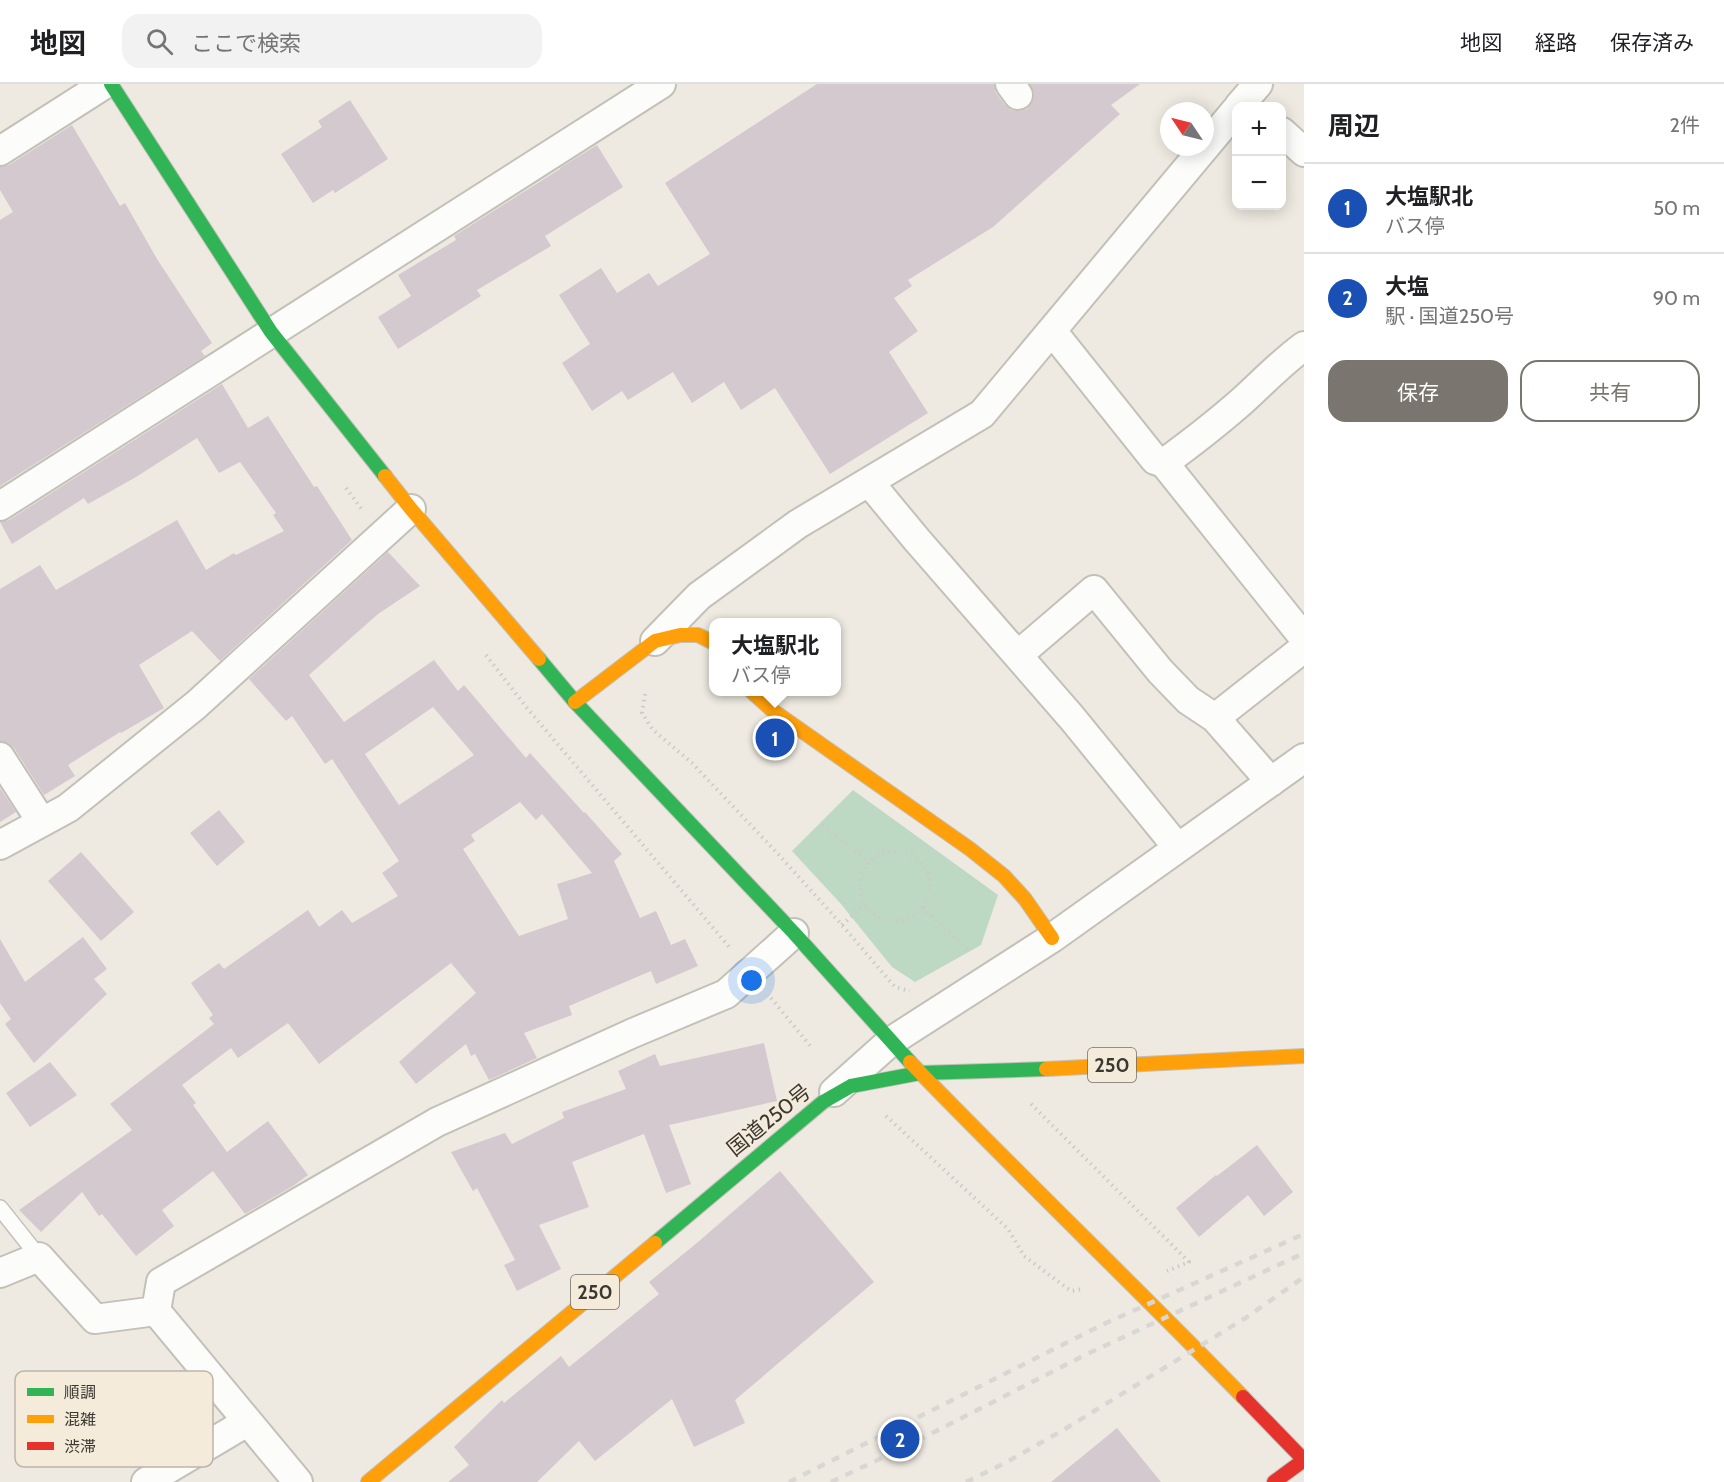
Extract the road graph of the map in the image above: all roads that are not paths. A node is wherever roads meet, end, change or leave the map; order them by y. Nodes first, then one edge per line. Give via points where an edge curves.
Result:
1 (105, 84) edge
2 (111, 84) edge
3 (661, 84) edge
4 (1246, 101) edge
5 (1286, 136) edge
6 (0, 151) edge
7 (1304, 152) edge
8 (1052, 331) junction
9 (271, 332) junction
10 (1304, 346) edge
11 (1164, 463) junction
12 (869, 482) junction
13 (0, 506) edge
14 (411, 509) junction
15 (1304, 638) edge
16 (709, 640) edge
17 (645, 648) junction
18 (1304, 648) edge
19 (1018, 655) junction
20 (756, 696) edge
21 (575, 702) junction
22 (1215, 718) junction
23 (0, 757) edge
24 (1304, 758) edge
25 (1271, 782) junction
26 (42, 821) junction
27 (0, 845) edge
28 (1178, 848) junction
29 (794, 933) junction
30 (1052, 938) junction
31 (890, 1042) junction
32 (1304, 1056) edge
33 (920, 1072) junction
34 (823, 1102) junction
35 (0, 1208) edge
36 (39, 1257) junction
37 (0, 1273) edge
38 (156, 1311) junction
39 (205, 1371) edge
40 (213, 1381) edge
41 (247, 1422) junction
42 (213, 1442) edge
43 (1304, 1460) edge
44 (171, 1467) edge
45 (146, 1482) edge
46 (298, 1482) edge
47 (368, 1482) edge
48 (1274, 1482) edge

1 - 6 street
2 - 9 main road
3 - 9 street
4 - 8 street
5 - 7 street
8 - 11 street via 1155,460
8 - 12 street via 982,414
9 - 13 street
9 - 14 main road
10 - 11 street
11 - 15 street
12 - 17 street via 798,524 699,596
12 - 19 street
14 - 21 main road
14 - 26 street via 196,705 68,808
16 - 17 main road via 698,635 680,635
17 - 21 main road
18 - 22 street
19 - 22 street via 1094,590 1160,671 1188,700
19 - 28 street
20 - 30 main road via 1004,876
21 - 29 main road
22 - 25 street
23 - 26 street
24 - 25 street
25 - 28 street
26 - 27 street
28 - 30 street
29 - 31 main road
29 - 38 street via 726,994 437,1122 161,1282
30 - 31 street
31 - 33 main road
31 - 34 street
32 - 33 main road, 国道250号 / 250
33 - 34 main road, 国道250号 / 250 via 851,1086
33 - 43 main road
34 - 47 main road, 国道250号 / 250
35 - 36 lane
36 - 37 street
36 - 38 street via 95,1319
38 - 39 street
40 - 41 street
41 - 42 street
41 - 46 street
43 - 48 main road
44 - 45 street

